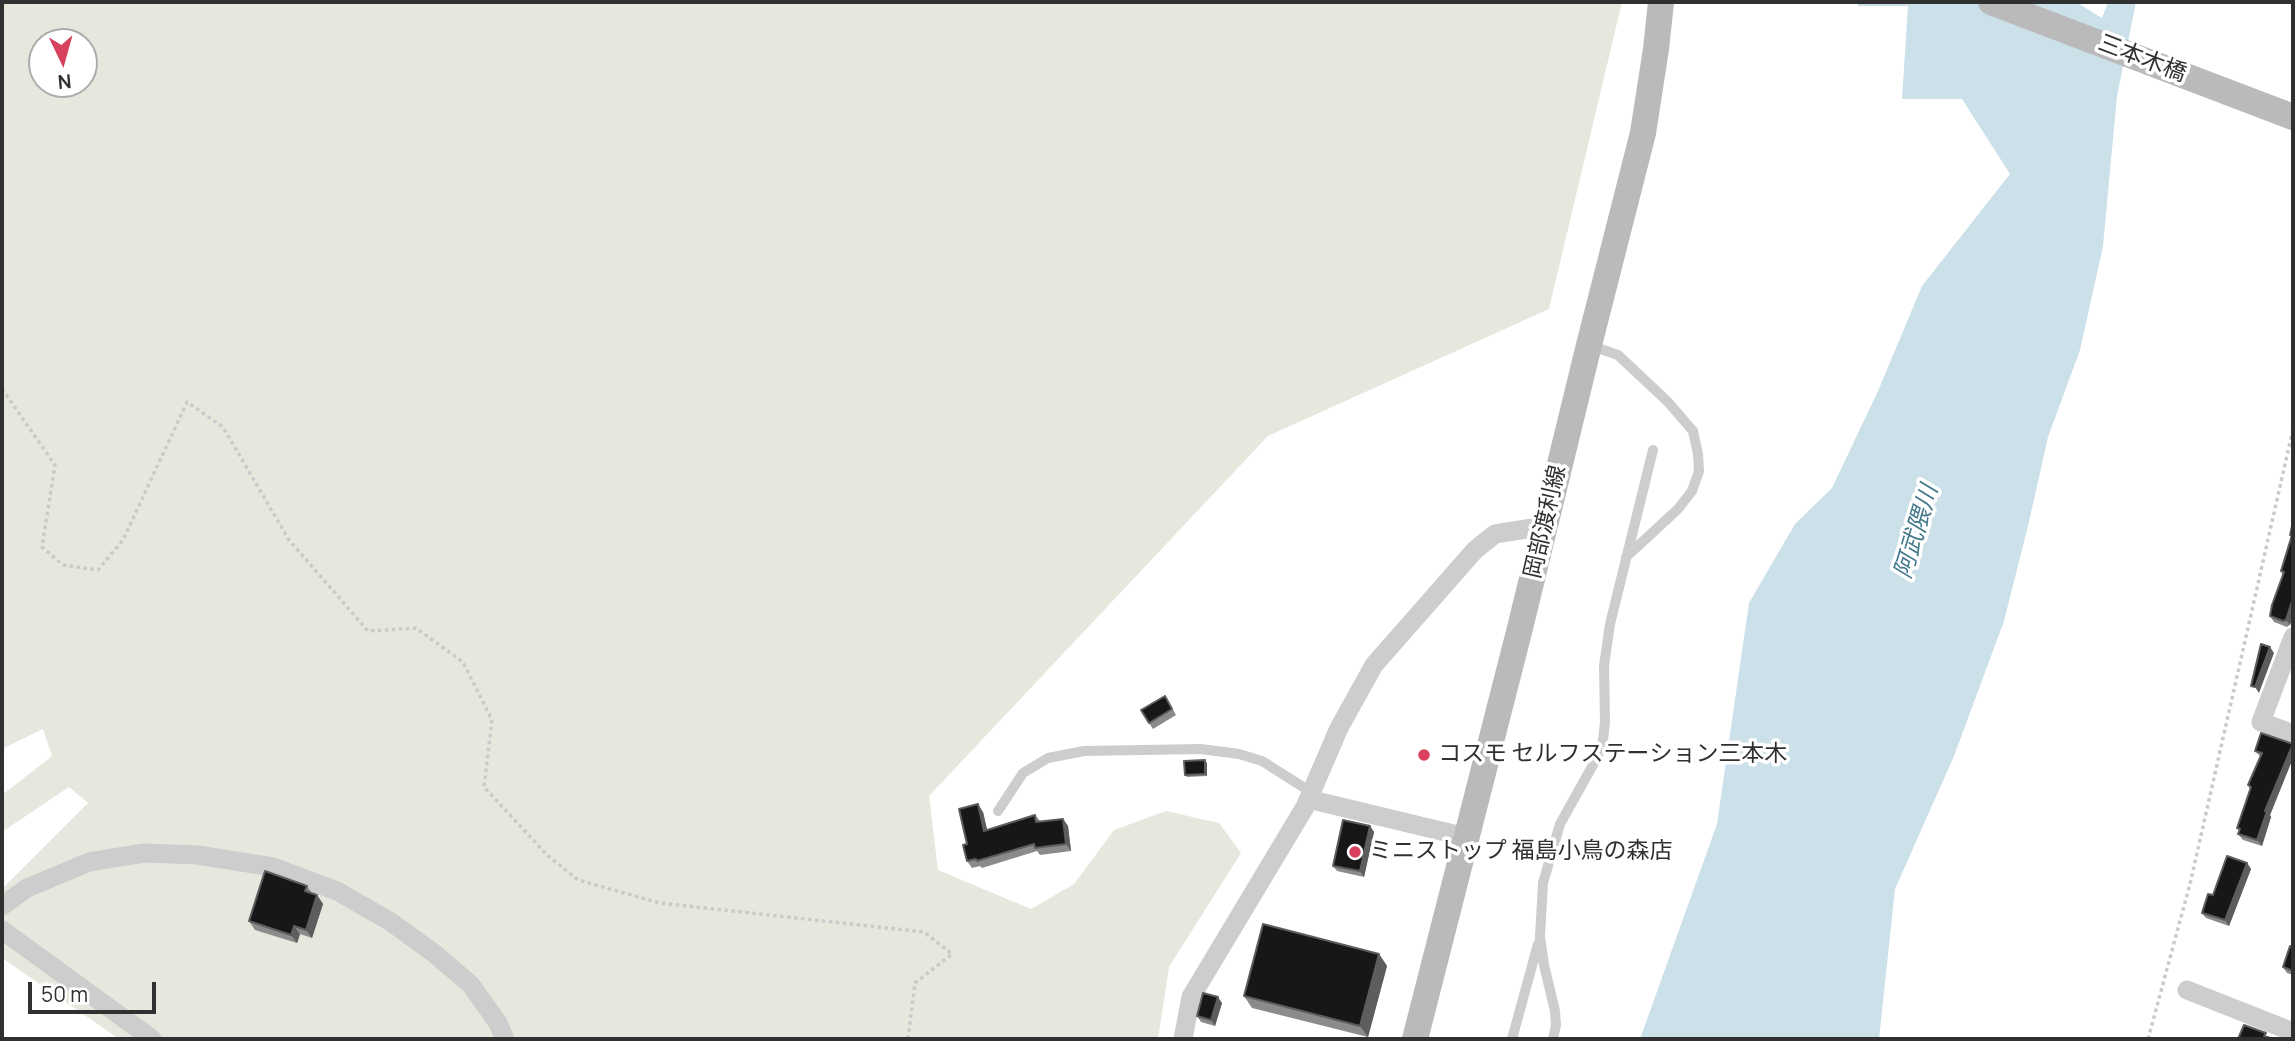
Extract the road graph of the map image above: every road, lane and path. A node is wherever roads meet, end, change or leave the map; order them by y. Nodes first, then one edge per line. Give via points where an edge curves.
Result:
1 (1661, 2) edge
2 (1990, 2) edge
3 (2293, 117) edge
4 (1588, 345) junction
5 (2, 389) edge
6 (2293, 429) edge
7 (1653, 450) dead end
8 (1545, 526) junction
9 (1626, 557) junction
10 (2293, 637) edge
11 (2293, 734) edge
12 (1310, 796) junction
13 (998, 811) dead end
14 (1466, 837) junction
15 (2, 906) edge
16 (2, 930) edge
17 (1541, 937) junction
18 (2187, 990) dead end
19 (2293, 1032) edge
20 (152, 1039) edge
21 (505, 1039) edge
22 (908, 1039) edge
23 (1183, 1039) edge
24 (1415, 1039) edge
25 (1512, 1039) edge
26 (1553, 1039) edge
27 (2148, 1039) edge

1 - 4 main road, 岡部渡利線 via 1643,133
2 - 3 main road, 三本木橋
4 - 8 main road, 岡部渡利線
4 - 9 lane via 1618,355 1668,402 1692,431 1698,454 1699,471 1692,491
5 - 22 path via 55,465 41,547 63,565 98,570 122,540 187,402 223,428 289,540 369,631 416,628 463,662 492,720 484,787 547,855 578,880 660,903 924,932 952,954 915,983
6 - 27 path via 2190,884
7 - 9 lane
8 - 12 street via 1494,534 1427,603 1374,665 1339,728
8 - 14 main road, 岡部渡利線
9 - 17 lane via 1609,624 1603,740 1560,824 1548,860
10 - 11 street via 2261,722
12 - 13 lane via 1262,761 1240,754 1188,749 1084,751 1048,758 1023,773
12 - 14 street
12 - 23 street via 1191,997
14 - 24 main road, 岡部渡利線
15 - 21 street via 27,888 89,862 144,853 198,855 273,867 337,891 435,954 471,985
16 - 20 street
17 - 25 lane
17 - 26 lane via 1555,1011
18 - 19 street

